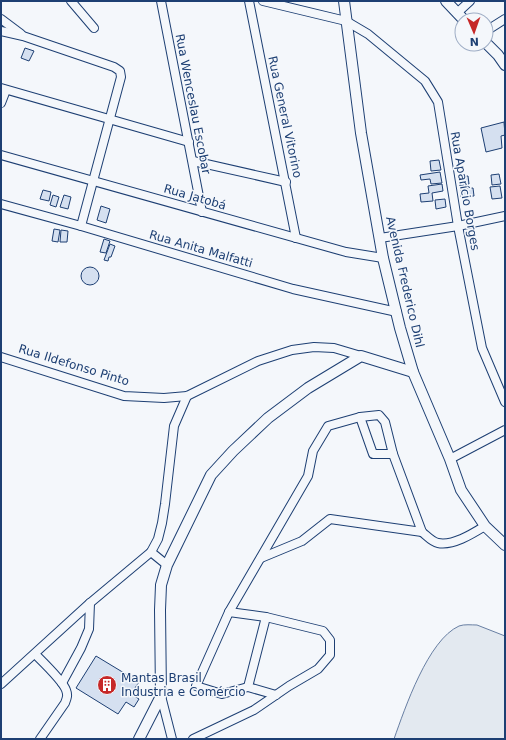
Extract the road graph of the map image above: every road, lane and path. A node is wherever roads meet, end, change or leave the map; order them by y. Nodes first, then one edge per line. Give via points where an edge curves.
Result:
1 (71, 1) edge
2 (161, 1) edge
3 (249, 1) edge
4 (264, 1) edge
5 (344, 1) edge
6 (446, 1) edge
7 (470, 1) edge
8 (457, 12) edge
9 (463, 12) edge
10 (1, 19) edge
11 (505, 19) edge
12 (346, 21) junction
13 (494, 26) edge
14 (94, 28) dead end
15 (1, 31) edge
16 (23, 36) junction
17 (494, 51) edge
18 (505, 66) edge
19 (3, 89) edge
20 (1, 103) edge
21 (110, 119) junction
22 (190, 142) junction
23 (1, 155) edge
24 (193, 161) junction
25 (93, 180) junction
26 (286, 182) junction
27 (1, 204) edge
28 (202, 212) junction
29 (505, 216) edge
30 (81, 226) junction
31 (458, 226) junction
32 (296, 238) junction
33 (380, 238) junction
34 (383, 258) junction
35 (396, 312) junction
36 (361, 356) junction
37 (1, 357) edge
38 (413, 372) junction
39 (187, 396) junction
40 (505, 402) edge
41 (360, 416) junction
42 (505, 430) edge
43 (393, 454) junction
44 (450, 459) junction
45 (485, 526) junction
46 (422, 532) junction
47 (505, 545) edge
48 (151, 552) junction
49 (261, 558) junction
50 (167, 565) junction
51 (90, 603) junction
52 (229, 612) junction
53 (266, 617) junction
54 (35, 654) junction
55 (62, 683) junction
56 (1, 684) edge
57 (248, 687) junction
58 (276, 695) junction
59 (161, 696) junction
60 (40, 739) edge
61 (139, 739) edge
62 (172, 739) edge
63 (193, 739) edge

1 - 14 street
2 - 22 street, Rua Wenceslau Escobar
3 - 26 street, Rua General Vitorino
4 - 12 street, Rua Aparício Borges
5 - 12 main road, Avenida Frederico Dihl
6 - 8 main road
7 - 9 street
10 - 16 street
11 - 13 street
12 - 31 street, Rua Aparício Borges via 368,34 425,81 438,102
12 - 33 main road, Avenida Frederico Dihl via 361,133
15 - 16 street
16 - 21 street via 120,71 121,77
17 - 18 main road
19 - 20 street
19 - 21 street
21 - 22 street
21 - 25 street
22 - 24 street, Rua Wenceslau Escobar
23 - 25 street, Rua Jatobá
24 - 26 street
24 - 28 street, Rua Wenceslau Escobar
25 - 28 street, Rua Jatobá
25 - 30 street
26 - 32 street, Rua General Vitorino
27 - 30 street, Rua Anita Malfatti
28 - 32 street, Rua Jatobá
29 - 31 street
30 - 35 street, Rua Anita Malfatti via 293,289
31 - 33 street
31 - 40 street, Rua Aparício Borges via 482,348
32 - 34 street, Rua Jatobá via 346,252
33 - 34 main road, Avenida Frederico Dihl
34 - 35 main road, Avenida Frederico Dihl
35 - 38 main road, Avenida Frederico Dihl
36 - 38 main road, Rua Ildefonso Pinto
36 - 39 street, Rua Ildefonso Pinto via 334,348 292,350 258,361
36 - 50 main road via 308,388 268,418 233,451 211,476
37 - 39 street, Rua Ildefonso Pinto via 124,396
38 - 44 main road, Avenida Frederico Dihl
39 - 48 street via 174,426 162,523
41 - 43 street via 373,454
41 - 43 street via 379,415 385,422
41 - 49 street via 328,426 313,451 308,476
42 - 44 street
43 - 46 street
44 - 45 main road, Avenida Frederico Dihl via 461,490
45 - 46 street via 462,540 438,543
45 - 47 main road, Avenida Frederico Dihl
46 - 49 street via 330,518 302,541
48 - 50 street
48 - 51 street
49 - 52 street
50 - 59 main road via 161,584
51 - 54 street
51 - 55 street via 89,629
52 - 53 street
52 - 57 street via 196,686 222,694
53 - 57 street
53 - 58 street via 323,631 330,640 330,655 318,669
54 - 55 street
54 - 56 street
55 - 60 street via 66,689 65,703
57 - 58 street
58 - 63 street via 254,710
59 - 61 main road
59 - 62 street

